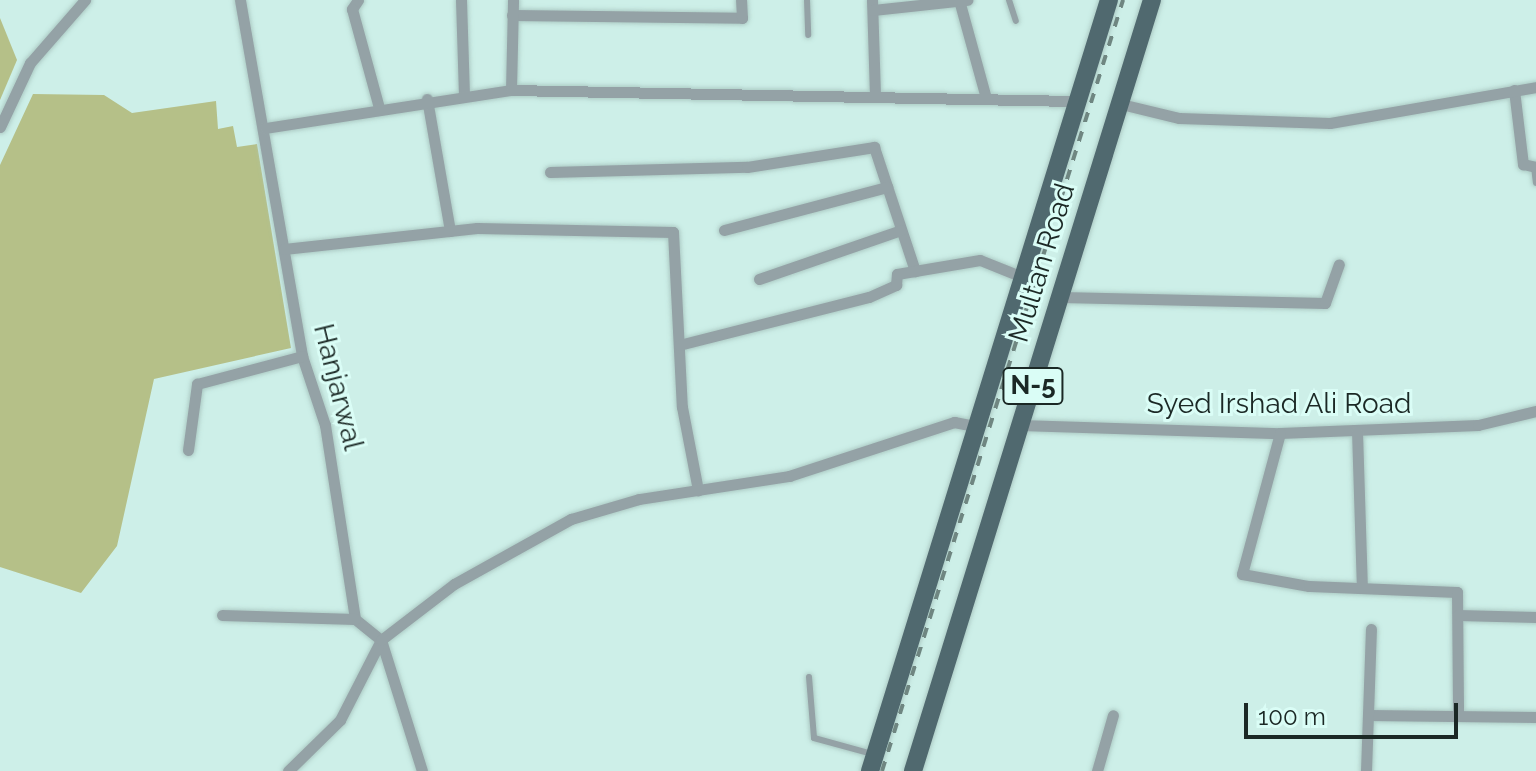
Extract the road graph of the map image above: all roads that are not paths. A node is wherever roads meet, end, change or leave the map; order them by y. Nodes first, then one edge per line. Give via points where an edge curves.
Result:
1 (85, 0) edge
2 (240, 0) edge
3 (358, 0) edge
4 (461, 0) edge
5 (513, 0) edge
6 (741, 0) edge
7 (807, 0) edge
8 (961, 0) edge
9 (1009, 0) edge
10 (1109, 0) edge
11 (1152, 0) edge
12 (872, 5) edge
13 (512, 15) junction
14 (1016, 21) dead end
15 (808, 35) dead end
16 (1536, 87) edge
17 (511, 90) junction
18 (1514, 90) junction
19 (464, 95) junction
20 (875, 96) junction
21 (986, 98) junction
22 (427, 99) junction
23 (1076, 101) junction
24 (1121, 104) junction
25 (379, 108) junction
26 (0, 127) edge
27 (265, 128) junction
28 (1535, 167) edge
29 (550, 172) dead end
30 (1536, 183) edge
31 (887, 187) junction
32 (724, 230) dead end
33 (901, 230) junction
34 (450, 231) junction
35 (284, 249) junction
36 (1339, 264) dead end
37 (915, 271) junction
38 (1025, 278) junction
39 (759, 279) dead end
40 (1061, 297) junction
41 (679, 345) junction
42 (302, 356) junction
43 (1536, 411) edge
44 (1020, 425) junction
45 (980, 427) junction
46 (1357, 431) junction
47 (1280, 433) junction
48 (188, 450) dead end
49 (698, 490) junction
50 (945, 538) junction
51 (980, 550) junction
52 (1362, 588) junction
53 (222, 615) dead end
54 (1458, 615) junction
55 (1536, 617) edge
56 (355, 619) junction
57 (1371, 629) dead end
58 (381, 640) junction
59 (809, 677) dead end
60 (1113, 715) dead end
61 (1368, 715) junction
62 (1458, 716) junction
63 (1536, 717) edge
64 (873, 763) edge
65 (288, 771) edge
66 (422, 771) edge
67 (913, 771) edge
68 (1097, 771) edge
69 (1366, 771) edge

1 - 26 street via 30,63
2 - 27 street, Hanjarwal
3 - 25 street via 352,9
4 - 19 street
5 - 13 street
6 - 13 street via 742,18
7 - 15 lane
8 - 12 street
8 - 21 street
9 - 14 lane
10 - 23 main road, Multan Road / N-5
11 - 24 main road, Multan Road / N-5
12 - 20 street
13 - 17 street
16 - 18 street
17 - 19 street
17 - 20 street
18 - 24 street via 1330,123 1179,118
18 - 28 street via 1523,164
19 - 22 street
20 - 21 street
21 - 23 street
22 - 25 street
22 - 34 street
23 - 38 main road, Multan Road / N-5
24 - 40 main road, Multan Road / N-5
25 - 27 street
27 - 35 street, Hanjarwal
28 - 30 lane
29 - 31 street via 747,167 874,147
31 - 32 street
31 - 33 street
33 - 37 street
33 - 39 street
34 - 35 street
34 - 41 street via 673,232
35 - 42 street, Hanjarwal
36 - 40 street via 1325,303
37 - 38 street via 980,260
37 - 41 street via 897,274 896,285 869,297
38 - 45 main road, Multan Road / N-5
40 - 44 main road, Multan Road / N-5
41 - 49 street
42 - 48 street via 197,384
42 - 56 street, Hanjarwal via 325,425
43 - 46 street, Syed Irshad Ali Road via 1478,425
44 - 47 street, Syed Irshad Ali Road
44 - 51 main road, Multan Road / N-5
45 - 49 street via 954,422 789,476
45 - 50 main road, Multan Road / N-5
46 - 47 street, Syed Irshad Ali Road
46 - 52 street
47 - 52 street via 1242,574
49 - 58 street via 571,519 454,584
50 - 51 main road
50 - 64 main road, Multan Road / N-5
51 - 67 main road, Multan Road / N-5
52 - 54 street via 1457,592
53 - 56 street
54 - 55 street
54 - 62 street
56 - 58 street
57 - 61 street
58 - 65 street via 340,720
58 - 66 street
59 - 64 lane via 814,738
60 - 68 street
61 - 62 street
61 - 69 street
62 - 63 street

